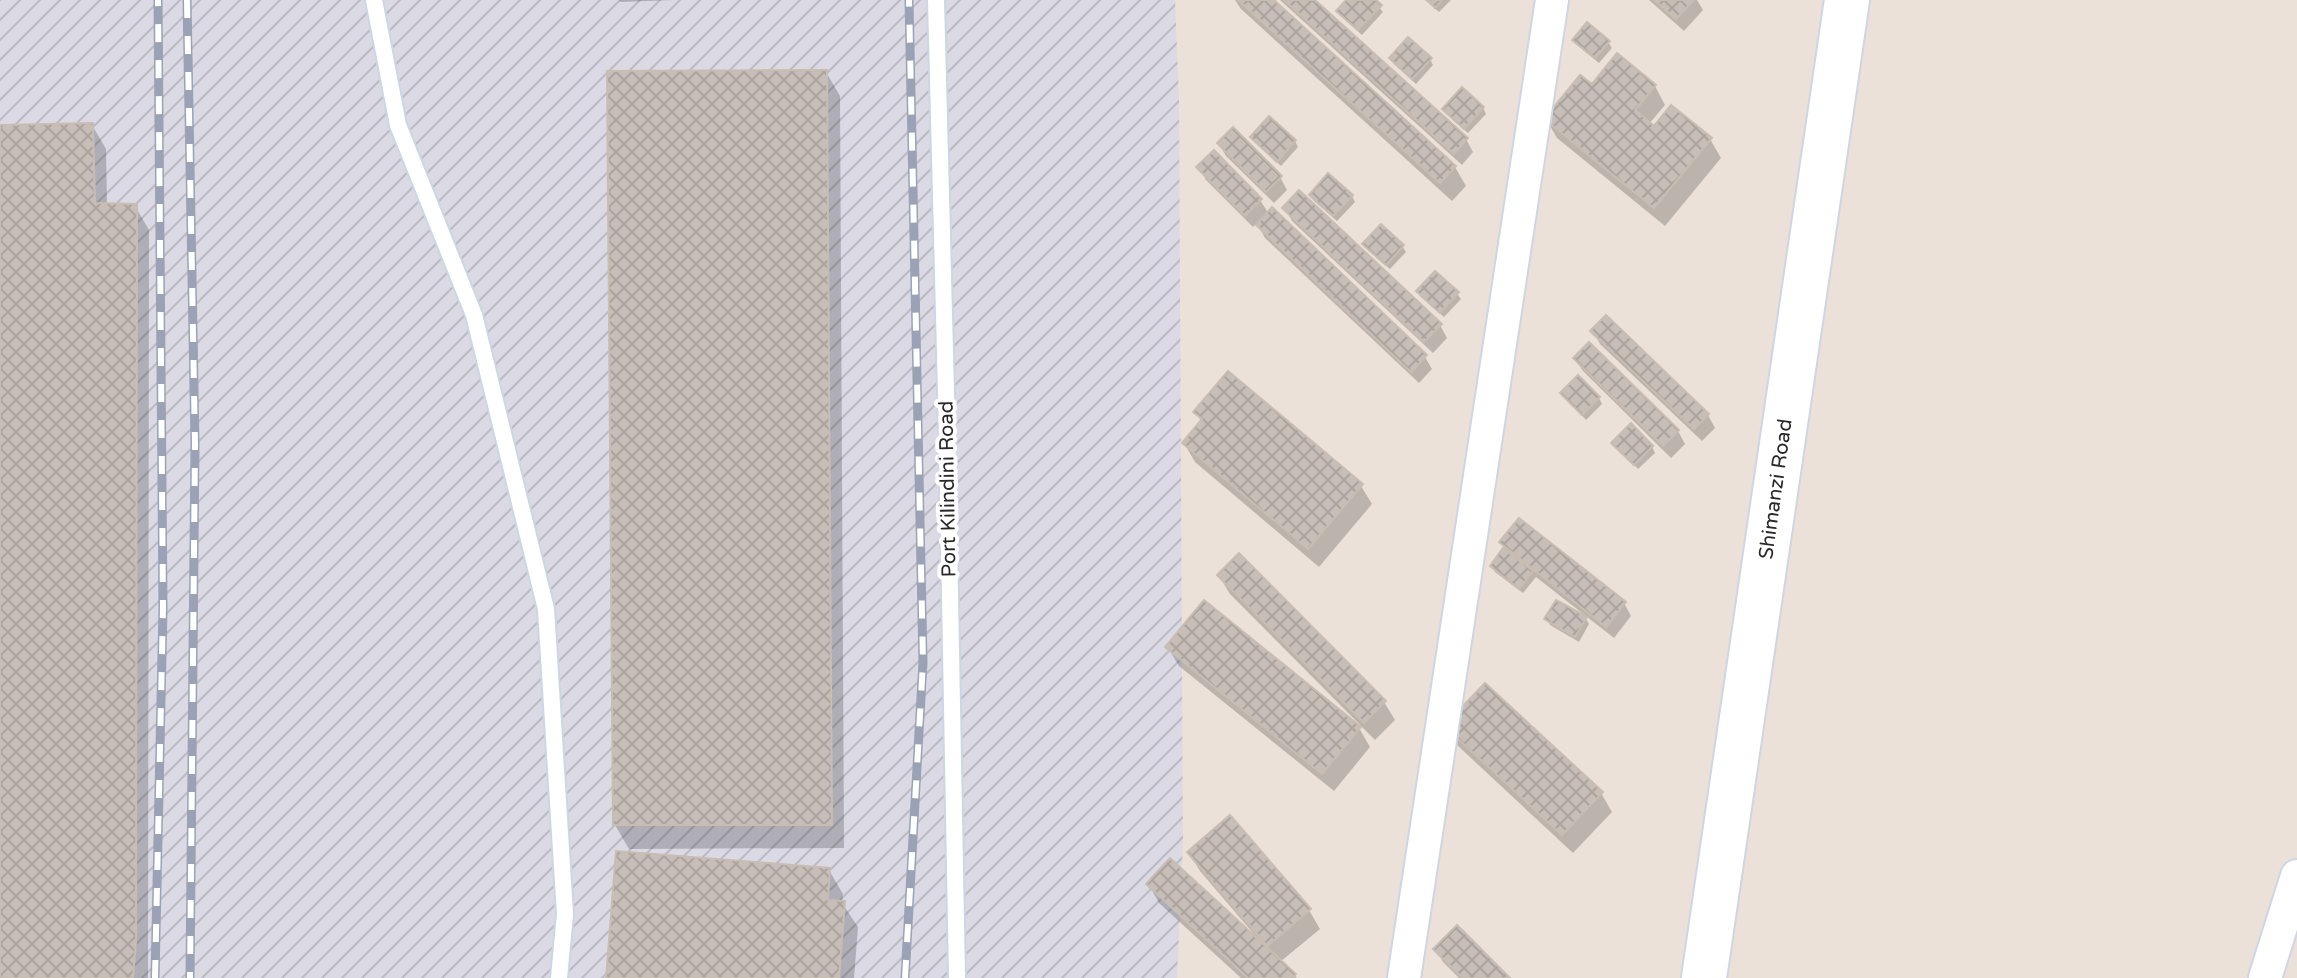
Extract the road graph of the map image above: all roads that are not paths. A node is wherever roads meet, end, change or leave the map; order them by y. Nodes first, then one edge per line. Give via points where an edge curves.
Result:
1 (374, 0) edge
2 (936, 0) edge
3 (1552, 0) edge
4 (1847, 0) edge
5 (2297, 876) edge
6 (559, 978) edge
7 (957, 978) edge
8 (1404, 978) edge
9 (1704, 978) edge
10 (2265, 978) edge

1 - 6 lane via 398,125 474,315 546,609 565,914
2 - 7 lane, Port Kilindini Road
3 - 8 street
4 - 9 main road, Shimanzi Road
5 - 10 street

